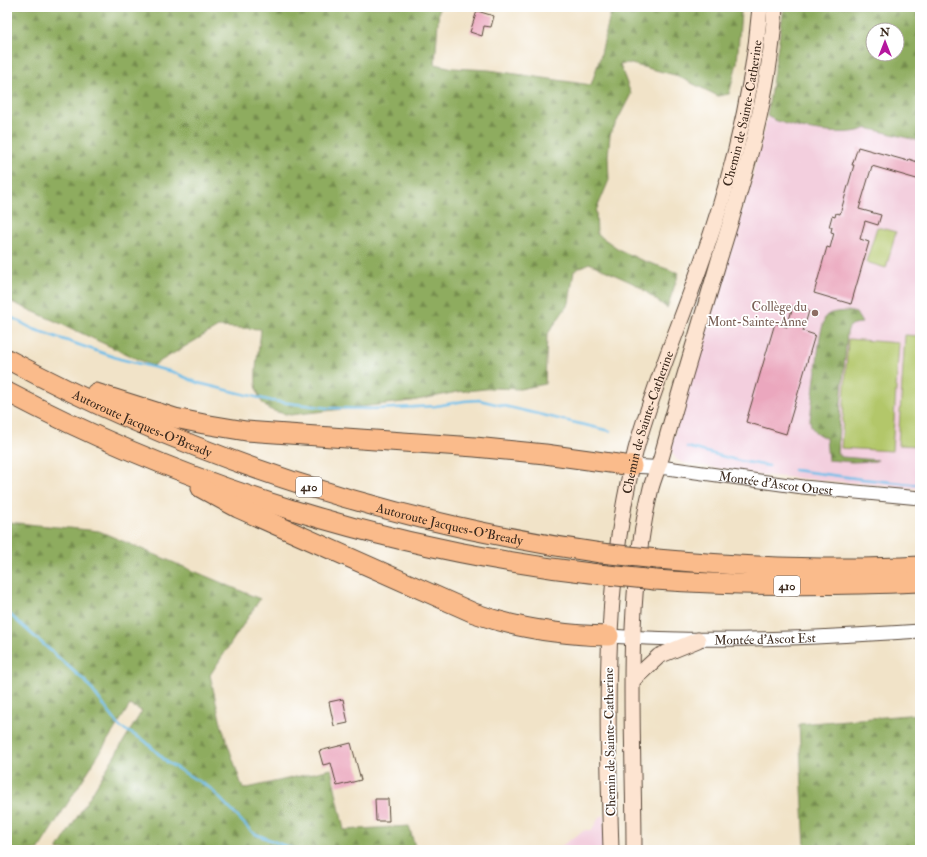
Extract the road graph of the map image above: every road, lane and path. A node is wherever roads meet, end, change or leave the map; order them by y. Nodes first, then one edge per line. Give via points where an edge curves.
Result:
1 (760, 7) edge
2 (775, 7) edge
3 (7, 359) edge
4 (32, 372) junction
5 (7, 392) edge
6 (127, 449) junction
7 (632, 466) junction
8 (658, 467) junction
9 (920, 498) edge
10 (920, 566) edge
11 (920, 582) edge
12 (920, 631) edge
13 (609, 636) junction
14 (633, 638) junction
15 (698, 640) junction
16 (633, 680) junction
17 (611, 850) edge
18 (634, 850) edge

1 - 7 main road, Chemin de Sainte-Catherine via 752,78 733,163 695,282 653,394
2 - 8 main road, Chemin de Sainte-Catherine via 768,70 755,139
3 - 4 highway, Autoroute Jacques-O'Bready / 410
4 - 7 highway via 155,412 216,426 263,433 504,449
4 - 10 highway, Autoroute Jacques-O'Bready / 410, bridge via 163,434 242,464 305,486 444,524 512,538 658,559 792,568
5 - 6 highway, Autoroute Jacques-O'Bready / 410
6 - 11 highway, Autoroute Jacques-O'Bready / 410, bridge via 290,509 358,528 484,557 598,574 718,584 782,586
6 - 13 highway via 238,508 474,613 506,624 535,630
7 - 8 street, Montée d'Ascot Ouest
7 - 13 main road, Chemin de Sainte-Catherine via 616,550
8 - 9 street, Montée d'Ascot Ouest via 803,487
8 - 14 main road, Chemin de Sainte-Catherine via 644,531
12 - 15 street, Montée d'Ascot Est via 806,638
13 - 14 street, Montée d'Ascot Est
13 - 17 main road, Chemin de Sainte-Catherine
14 - 15 street, Montée d'Ascot Est
14 - 16 main road, Chemin de Sainte-Catherine
15 - 16 main road via 659,656
16 - 18 main road, Chemin de Sainte-Catherine

